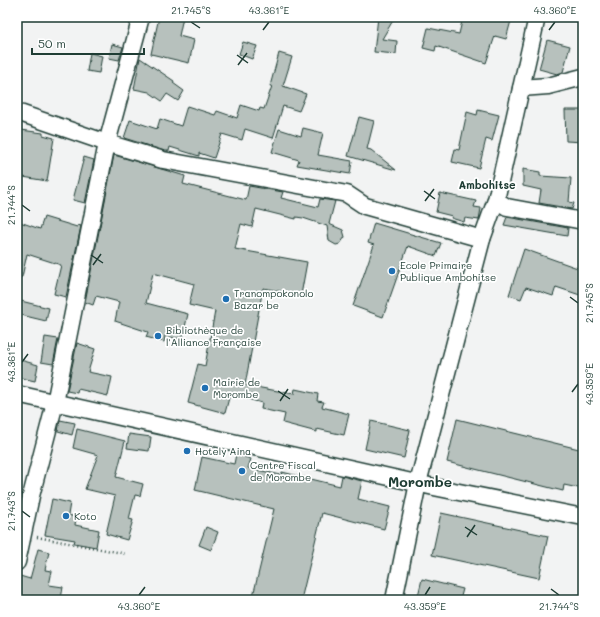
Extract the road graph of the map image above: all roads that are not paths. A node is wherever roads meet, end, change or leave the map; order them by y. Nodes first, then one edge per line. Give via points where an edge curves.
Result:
1 (141, 17) edge
2 (537, 17) edge
3 (583, 77) edge
4 (521, 88) junction
5 (17, 112) edge
6 (107, 143) junction
7 (496, 200) junction
8 (583, 221) edge
9 (482, 239) junction
10 (17, 394) edge
11 (55, 403) junction
12 (418, 483) junction
13 (583, 517) edge
14 (17, 562) edge
15 (394, 600) edge

1 - 6 street
2 - 4 street
3 - 4 street via 548,86
4 - 7 street
5 - 6 street
6 - 9 street via 163,160 347,194 365,206
6 - 11 street
7 - 8 street via 507,207
7 - 9 street
9 - 12 street
10 - 11 street
11 - 12 street
11 - 14 street
12 - 13 street
12 - 15 street

